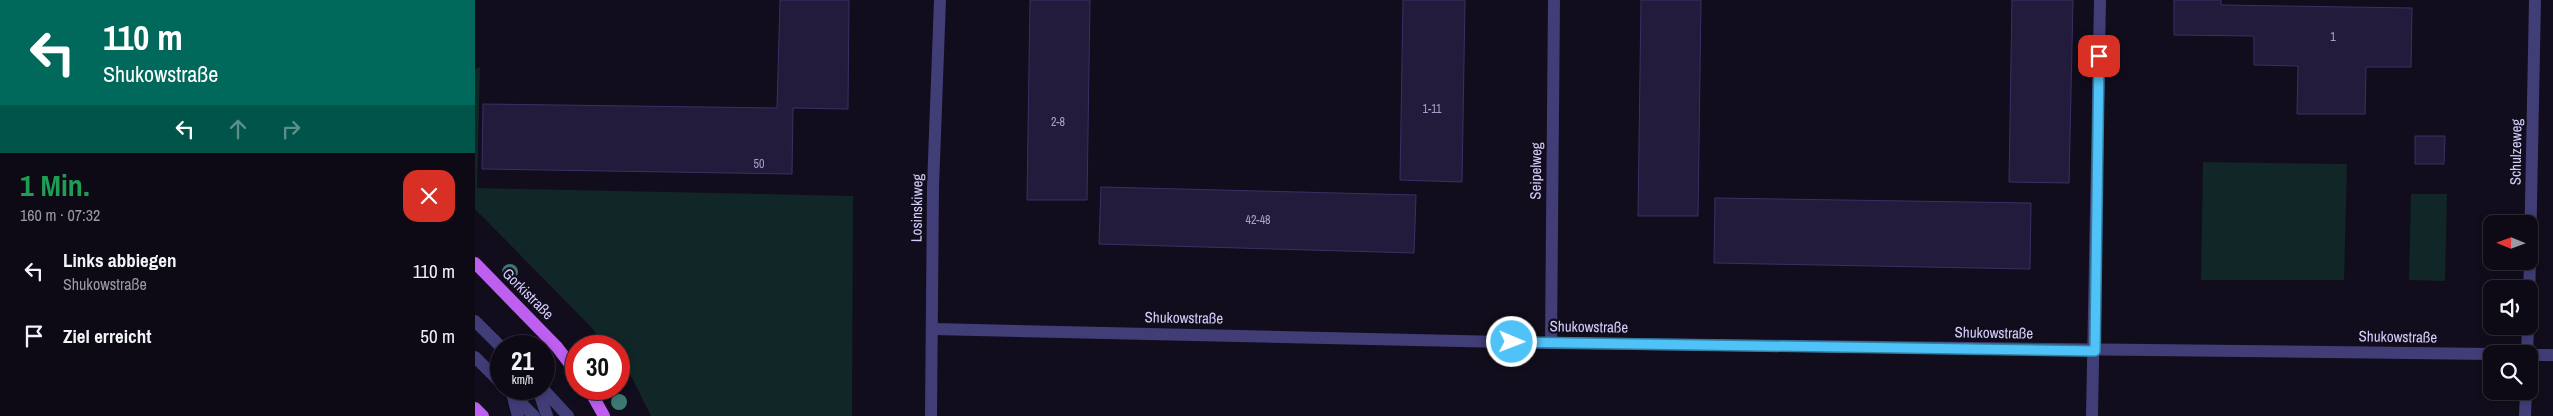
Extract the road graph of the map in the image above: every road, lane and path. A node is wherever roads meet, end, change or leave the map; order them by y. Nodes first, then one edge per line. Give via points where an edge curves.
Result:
1 (940, 0) edge
2 (1554, 0) edge
3 (2100, 0) edge
4 (2535, 0) edge
5 (475, 263) edge
6 (2529, 280) edge
7 (475, 321) edge
8 (933, 329) junction
9 (490, 336) edge
10 (1551, 343) junction
11 (2095, 351) junction
12 (2483, 354) edge
13 (2538, 354) edge
14 (2553, 355) edge
15 (475, 357) edge
16 (565, 358) edge
17 (490, 373) edge
18 (512, 400) edge
19 (517, 400) edge
20 (542, 400) edge
21 (553, 400) edge
22 (595, 400) edge
23 (2526, 400) edge
24 (475, 408) edge
25 (483, 416) edge
26 (518, 416) edge
27 (534, 416) edge
28 (547, 416) edge
29 (568, 416) edge
30 (604, 416) edge
31 (931, 416) edge
32 (2092, 416) edge
33 (2525, 416) edge

1 - 8 street, Losinskiweg via 933,187
2 - 10 street, Seipelweg
3 - 11 street
4 - 6 street, Schulzeweg
5 - 16 main road, Gorkistraße
7 - 9 street
8 - 10 street, Shukowstraße
8 - 31 street, Losinskiweg
10 - 11 street, Shukowstraße
11 - 12 street, Shukowstraße
11 - 32 street
13 - 14 street
15 - 17 street
18 - 26 street
19 - 27 street
20 - 28 street
21 - 29 street
22 - 30 main road
23 - 33 street
24 - 25 main road

